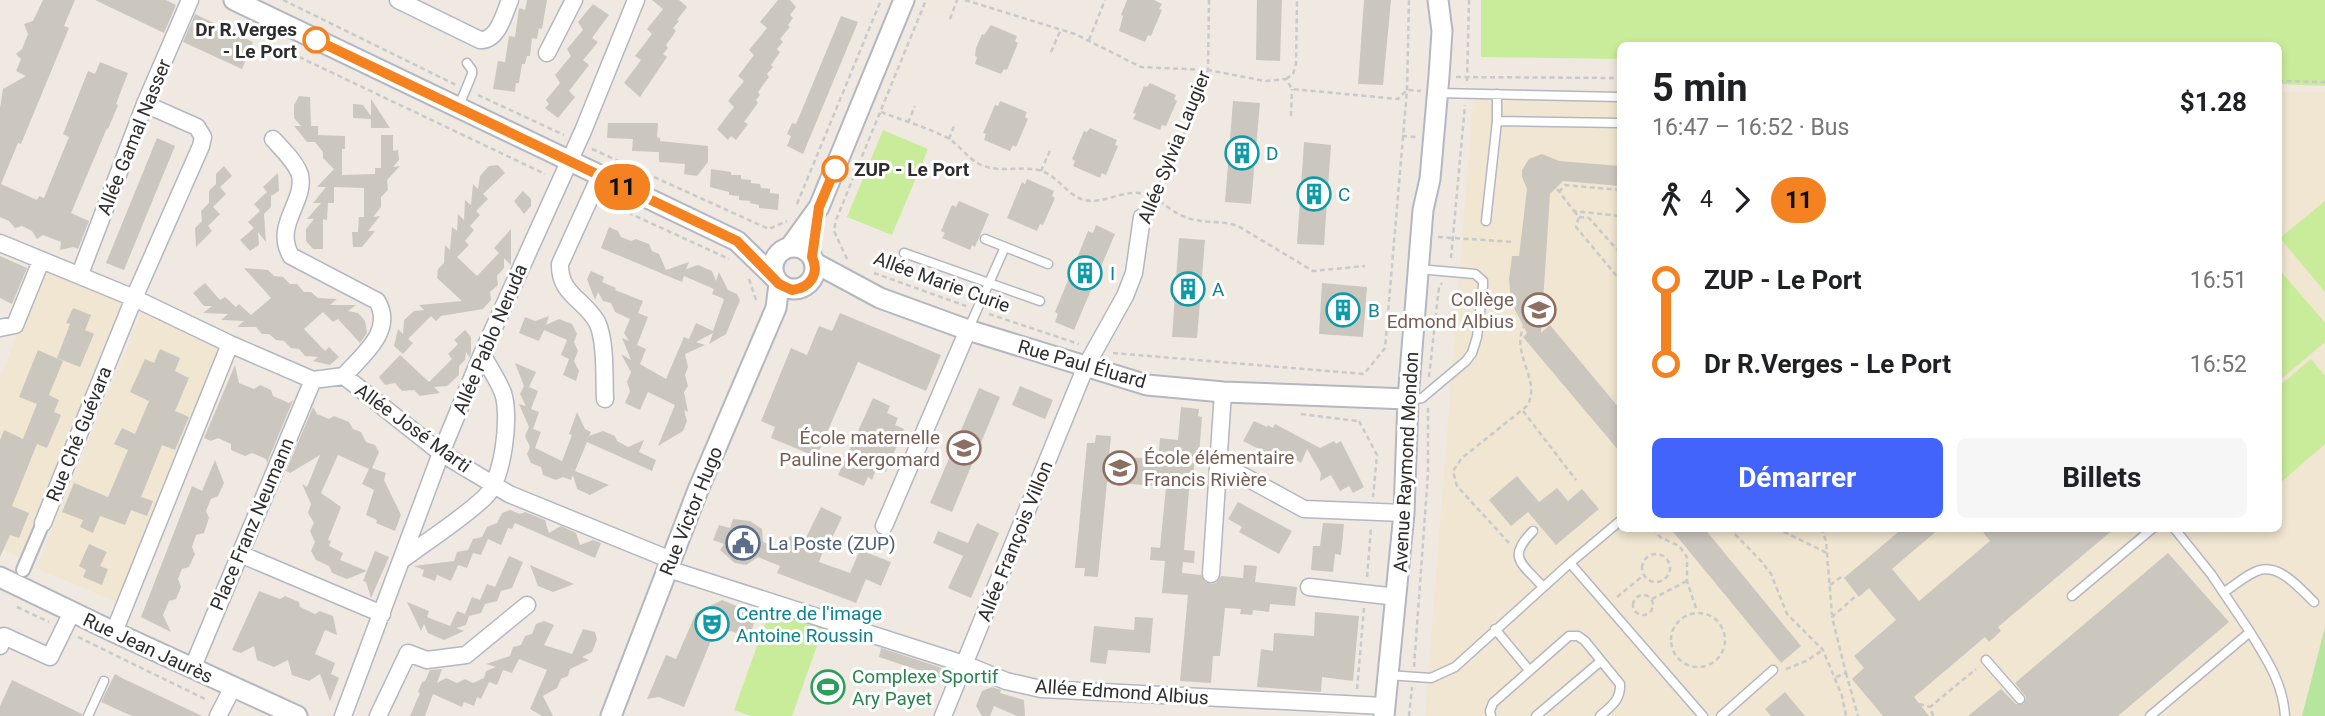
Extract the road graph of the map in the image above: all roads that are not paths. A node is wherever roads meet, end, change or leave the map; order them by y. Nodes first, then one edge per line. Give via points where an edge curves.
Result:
1 (190, 0) edge
2 (234, 0) edge
3 (398, 0) edge
4 (510, 0) edge
5 (574, 0) edge
6 (636, 0) edge
7 (904, 0) edge
8 (1438, 0) edge
9 (254, 4) edge
10 (547, 53) dead end
11 (467, 63) dead end
12 (1438, 85) junction
13 (1497, 94) junction
14 (1617, 97) edge
15 (145, 104) junction
16 (458, 108) junction
17 (1497, 121) junction
18 (1617, 123) edge
19 (273, 139) dead end
20 (568, 161) junction
21 (600, 176) junction
22 (819, 207) junction
23 (1142, 217) road end
24 (1486, 221) dead end
25 (985, 239) dead end
26 (737, 241) junction
27 (0, 243) edge
28 (1004, 247) junction
29 (787, 248) junction
30 (904, 253) dead end
31 (814, 260) junction
32 (41, 261) junction
33 (1048, 264) dead end
34 (1418, 270) junction
35 (80, 274) junction
36 (777, 281) junction
37 (989, 284) junction
38 (134, 298) junction
39 (1040, 301) dead end
40 (0, 328) edge
41 (968, 330) junction
42 (230, 344) junction
43 (482, 354) junction
44 (1092, 358) junction
45 (344, 376) junction
46 (313, 380) junction
47 (1223, 391) junction
48 (605, 399) dead end
49 (1408, 399) junction
50 (442, 453) junction
51 (1219, 462) junction
52 (493, 484) junction
53 (1404, 513) junction
54 (43, 523) joint
55 (1617, 524) edge
56 (884, 526) dead end
57 (1533, 531) dead end
58 (2148, 532) edge
59 (2177, 532) edge
60 (240, 554) junction
61 (402, 561) junction
62 (1570, 563) junction
63 (669, 565) junction
64 (23, 570) dead end
65 (1211, 573) dead end
66 (0, 577) edge
67 (1309, 587) dead end
68 (1543, 587) junction
69 (2224, 592) junction
70 (2072, 596) dead end
71 (1397, 597) junction
72 (2314, 602) dead end
73 (527, 605) dead end
74 (72, 612) junction
75 (382, 614) junction
76 (1495, 629) junction
77 (114, 632) junction
78 (2250, 632) junction
79 (0, 646) edge
80 (1986, 660) road end
81 (1601, 661) junction
82 (964, 664) junction
83 (192, 668) junction
84 (1529, 670) junction
85 (1773, 670) road end
86 (1387, 675) junction
87 (104, 681) dead end
88 (233, 687) junction
89 (2020, 699) dead end
90 (216, 709) edge
91 (1384, 711) edge
92 (88, 716) edge
93 (297, 716) edge
94 (343, 716) edge
95 (378, 716) edge
96 (611, 716) edge
97 (943, 716) edge
98 (1491, 716) edge
99 (1536, 716) edge
100 (1600, 716) edge
101 (1703, 716) edge
102 (1721, 716) edge
103 (2150, 716) edge
104 (2285, 716) edge

1 - 15 street, Allée Gamal Nasser
2 - 9 street
3 - 4 street via 485,41 494,36
5 - 10 street
6 - 20 street, Allée Pablo Neruda
7 - 22 street
8 - 12 street, Avenue Raymond Mondon via 1442,31
9 - 16 street
11 - 16 lane via 472,70
12 - 13 lane via 1466,94
12 - 34 street, Avenue Raymond Mondon
13 - 14 lane
13 - 17 lane
15 - 35 street, Allée Gamal Nasser
15 - 38 street, Rue Ché Guévara via 197,127 203,137
16 - 20 street
17 - 18 lane
17 - 24 lane
19 - 45 street via 300,177 285,235 291,256 377,301 383,311 379,336
20 - 21 street
20 - 43 street, Allée Pablo Neruda
21 - 26 street
21 - 48 street via 560,264 560,274 563,285 597,323
22 - 29 street
22 - 31 street
23 - 44 street, Allée Sylvia Laugier via 1134,273
25 - 28 lane
26 - 29 street
26 - 36 street
27 - 32 street
28 - 33 lane
28 - 37 lane
29 - 31 street via 803,248
29 - 36 street via 773,265
30 - 37 lane
31 - 36 street via 814,275 806,286 792,290
31 - 41 street, Rue Paul Éluard via 880,298
32 - 35 street
32 - 40 street via 15,325
34 - 49 street, Avenue Raymond Mondon
34 - 49 lane via 1475,274 1483,281 1477,337 1466,361 1428,394
35 - 38 street
36 - 63 street, Rue Victor Hugo
37 - 39 lane
37 - 41 lane
38 - 42 street
38 - 54 street, Rue Ché Guévara
41 - 44 street, Rue Paul Éluard
41 - 56 street
42 - 46 street
42 - 77 street
43 - 50 street, Allée Pablo Neruda
43 - 52 street via 506,406
44 - 47 street, Rue Paul Éluard via 1147,385
44 - 82 street, Allée François Villon
45 - 46 street, Allée José Marti
45 - 50 street, Allée José Marti
46 - 60 street, Place Franz Neumann
47 - 49 street, Rue Paul Éluard
47 - 51 street
49 - 53 street, Avenue Raymond Mondon
50 - 52 street, Allée José Marti
50 - 61 street, Allée Pablo Neruda
51 - 53 street via 1304,509
51 - 65 street
52 - 61 street via 486,496
52 - 63 street, Allée José Marti
53 - 71 street, Avenue Raymond Mondon
54 - 64 street, Rue Ché Guévara
55 - 62 lane
57 - 68 lane via 1517,553
58 - 70 lane
59 - 69 lane
60 - 75 street
60 - 83 street, Place Franz Neumann
61 - 75 street, Allée Pablo Neruda
62 - 68 lane
62 - 101 lane
63 - 82 street, Allée Edmond Albius
63 - 96 street, Rue Victor Hugo
66 - 74 street, Rue Jean Jaurès
67 - 71 street
68 - 76 lane
69 - 72 lane via 2266,569 2285,575
69 - 78 lane
71 - 86 street, Avenue Raymond Mondon
73 - 95 street via 466,655 427,660 408,653
74 - 77 street, Rue Jean Jaurès
74 - 79 street via 50,657 4,636
75 - 94 street, Allée Pablo Neruda
76 - 84 lane
76 - 86 lane via 1455,667 1431,678
77 - 83 street, Rue Jean Jaurès
78 - 103 lane
78 - 104 lane via 2278,681
80 - 89 lane
81 - 84 lane via 1585,641 1569,636
81 - 99 lane
81 - 100 lane via 1620,684 1620,693
82 - 91 street, Allée Edmond Albius via 1041,689 1356,705
82 - 97 street, Allée François Villon
83 - 88 street, Rue Jean Jaurès
84 - 98 lane via 1493,703
85 - 102 lane
86 - 91 street, Avenue Raymond Mondon
87 - 92 lane
88 - 90 street
88 - 93 street, Rue Jean Jaurès

